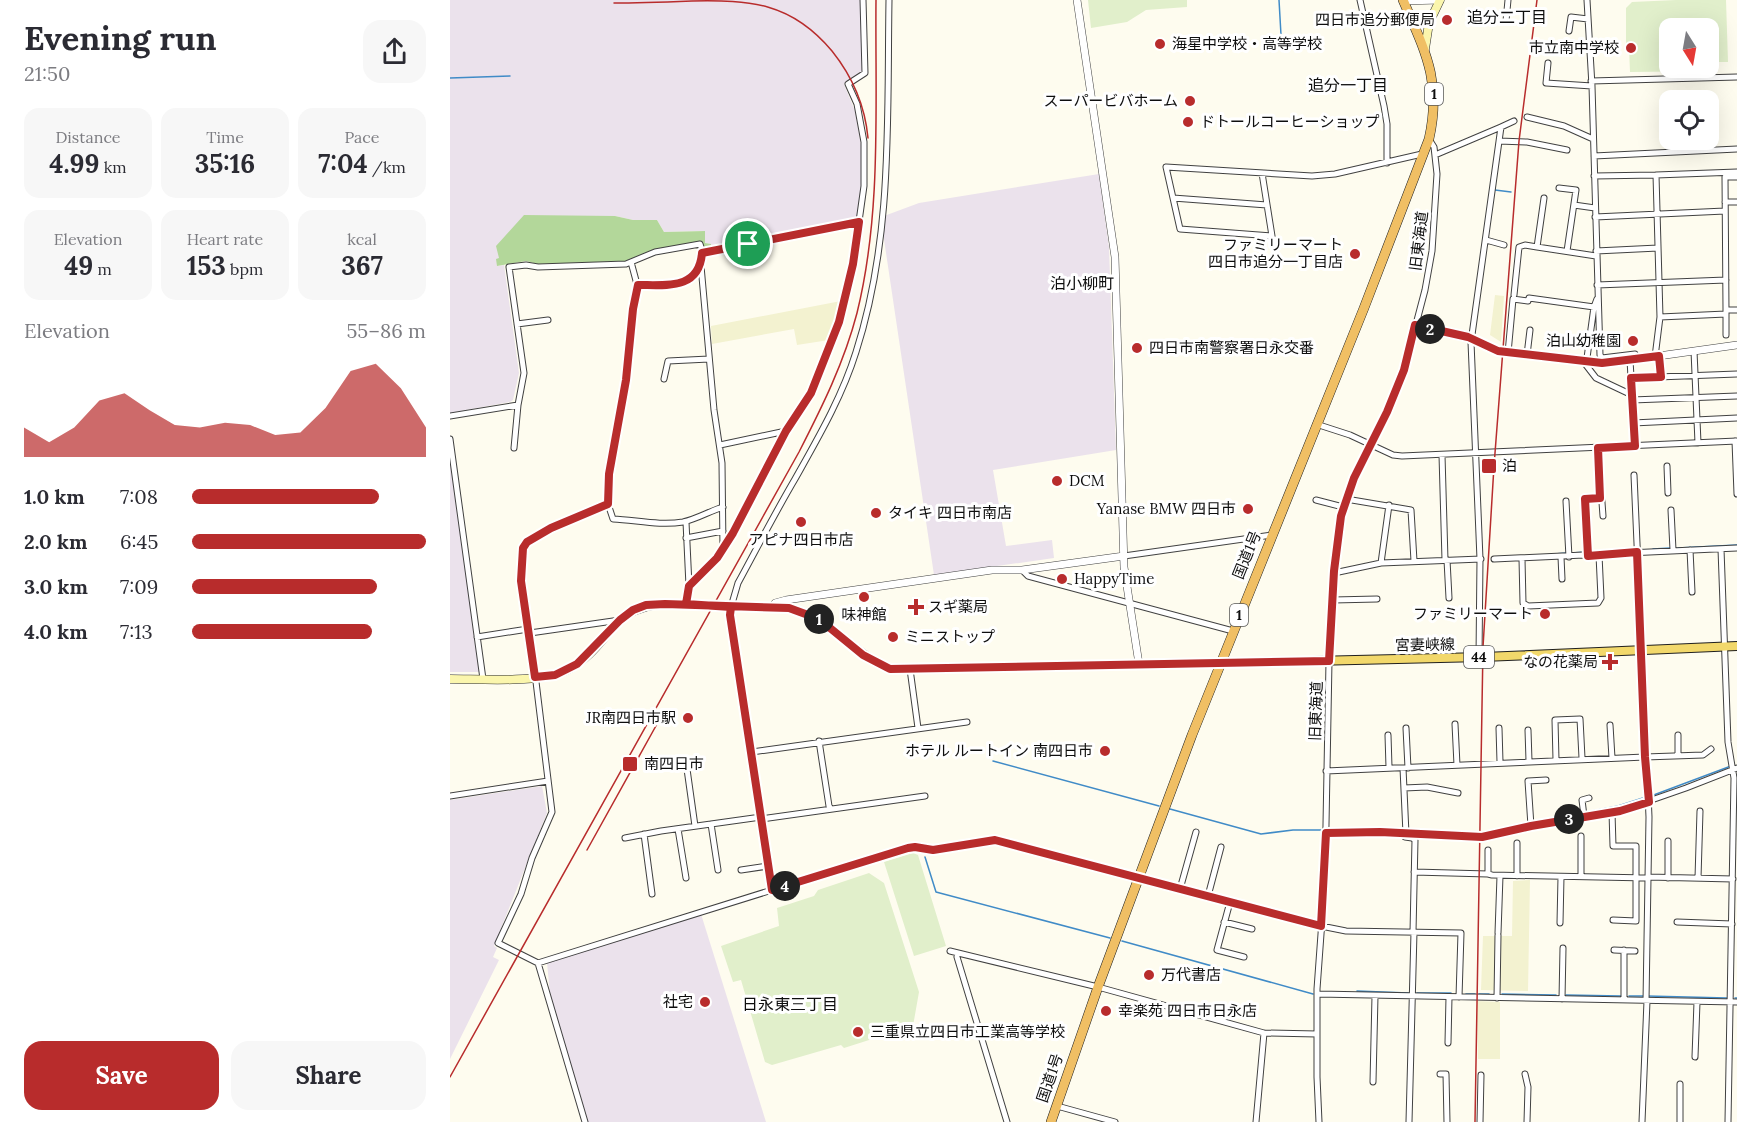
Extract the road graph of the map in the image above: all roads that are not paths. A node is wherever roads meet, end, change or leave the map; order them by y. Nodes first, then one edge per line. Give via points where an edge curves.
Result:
1 (863, 0) edge
2 (889, 0) edge
3 (1077, 0) edge
4 (1360, 0) edge
5 (1403, 0) edge
6 (1440, 0) edge
7 (1508, 0) edge
8 (1587, 0) edge
9 (1588, 19) junction
10 (1506, 21) dead end
11 (1569, 31) dead end
12 (1425, 49) junction
13 (1548, 63) dead end
14 (1737, 77) edge
15 (1592, 83) junction
16 (1527, 117) dead end
17 (1514, 121) dead end
18 (1501, 127) junction
19 (1429, 139) junction
20 (1593, 139) junction
21 (1499, 141) junction
22 (1737, 149) edge
23 (1567, 150) dead end
24 (1422, 154) junction
25 (1435, 155) junction
26 (1594, 156) junction
27 (1387, 163) junction
28 (1737, 172) edge
29 (1262, 173) junction
30 (1656, 175) junction
31 (1594, 176) junction
32 (1737, 177) edge
33 (1559, 188) dead end
34 (1173, 198) junction
35 (1544, 198) dead end
36 (1725, 202) junction
37 (1737, 202) edge
38 (1267, 205) junction
39 (1574, 205) junction
40 (1594, 208) junction
41 (1725, 211) junction
42 (1657, 213) junction
43 (1595, 218) junction
44 (859, 222) junction
45 (1486, 240) junction
46 (1504, 245) dead end
47 (1537, 247) junction
48 (1658, 248) junction
49 (1567, 251) junction
50 (702, 253) junction
51 (1596, 253) junction
52 (631, 262) junction
53 (701, 266) junction
54 (1726, 280) junction
55 (1659, 282) junction
56 (638, 285) junction
57 (1598, 285) junction
58 (1514, 295) dead end
59 (1598, 297) junction
60 (1594, 307) junction
61 (1737, 310) edge
62 (1726, 312) junction
63 (1660, 317) junction
64 (548, 320) dead end
65 (517, 324) junction
66 (1415, 325) junction
67 (1530, 330) dead end
68 (1726, 335) dead end
69 (1471, 338) junction
70 (1737, 345) edge
71 (1694, 351) junction
72 (1508, 353) junction
73 (1527, 355) junction
74 (1657, 357) junction
75 (709, 359) junction
76 (1633, 360) junction
77 (1586, 362) junction
78 (1737, 374) edge
79 (1695, 376) junction
80 (1661, 377) junction
81 (1631, 378) junction
82 (664, 379) dead end
83 (1737, 396) edge
84 (1632, 398) junction
85 (1696, 398) junction
86 (518, 405) junction
87 (450, 416) edge
88 (1737, 418) edge
89 (1697, 420) junction
90 (1633, 423) junction
91 (1316, 424) junction
92 (786, 431) junction
93 (450, 439) edge
94 (1736, 441) edge
95 (1698, 443) junction
96 (1371, 444) junction
97 (720, 445) junction
98 (1635, 446) junction
99 (514, 448) dead end
100 (1598, 448) junction
101 (1476, 454) junction
102 (1442, 455) junction
103 (1667, 466) dead end
104 (1634, 475) dead end
105 (1668, 493) dead end
106 (1737, 494) edge
107 (1600, 498) junction
108 (1346, 499) junction
109 (1316, 500) dead end
110 (1566, 501) dead end
111 (608, 504) junction
112 (1389, 506) junction
113 (723, 507) junction
114 (1343, 507) junction
115 (1671, 510) dead end
116 (1603, 516) dead end
117 (686, 522) junction
118 (723, 531) junction
119 (1272, 535) junction
120 (686, 538) junction
121 (1737, 548) edge
122 (723, 549) junction
123 (1721, 549) junction
124 (1673, 550) junction
125 (1690, 550) junction
126 (1637, 551) junction
127 (1588, 553) junction
128 (1569, 554) junction
129 (1599, 555) junction
130 (1124, 556) junction
131 (1561, 557) junction
132 (1481, 559) junction
133 (1494, 559) dead end
134 (1522, 559) junction
135 (1446, 560) junction
136 (1414, 561) junction
137 (1380, 563) junction
138 (1022, 570) junction
139 (1334, 573) junction
140 (1562, 579) dead end
141 (689, 586) junction
142 (1692, 592) dead end
143 (1449, 598) dead end
144 (1377, 599) dead end
145 (1333, 600) junction
146 (1129, 602) junction
147 (686, 604) junction
148 (731, 607) junction
149 (773, 607) junction
150 (620, 620) junction
151 (529, 631) junction
152 (1233, 631) junction
153 (477, 637) junction
154 (1737, 646) edge
155 (1725, 647) junction
156 (1641, 651) junction
157 (1479, 657) junction
158 (1329, 661) junction
159 (1222, 663) junction
160 (1139, 664) junction
161 (910, 669) junction
162 (535, 677) junction
163 (450, 679) edge
164 (483, 679) junction
165 (967, 722) dead end
166 (1455, 724) dead end
167 (1610, 725) dead end
168 (918, 728) junction
169 (1406, 728) dead end
170 (1499, 728) dead end
171 (1528, 730) dead end
172 (1388, 735) dead end
173 (1678, 735) dead end
174 (819, 741) junction
175 (1711, 749) dead end
176 (752, 752) junction
177 (1678, 756) junction
178 (1645, 757) junction
179 (1582, 758) junction
180 (1612, 758) junction
181 (1556, 760) junction
182 (1529, 761) junction
183 (686, 762) dead end
184 (1500, 762) junction
185 (1457, 765) junction
186 (1389, 767) junction
187 (1733, 767) edge
188 (1406, 768) junction
189 (1326, 771) junction
190 (1546, 780) dead end
191 (548, 781) junction
192 (1404, 788) junction
193 (1458, 793) dead end
194 (450, 796) edge
195 (926, 796) dead end
196 (1589, 798) dead end
197 (1648, 798) junction
198 (831, 809) junction
199 (1700, 811) dead end
200 (1612, 812) junction
201 (1584, 814) junction
202 (761, 818) junction
203 (711, 824) junction
204 (1531, 824) junction
205 (695, 826) junction
206 (678, 829) junction
207 (1196, 832) dead end
208 (1326, 833) junction
209 (1404, 833) junction
210 (644, 834) junction
211 (1581, 836) dead end
212 (625, 838) dead end
213 (1668, 841) dead end
214 (1517, 843) dead end
215 (1221, 847) dead end
216 (1488, 850) dead end
217 (768, 866) junction
218 (718, 870) dead end
219 (741, 870) dead end
220 (1414, 872) junction
221 (1488, 874) junction
222 (1500, 876) junction
223 (1517, 876) junction
224 (1581, 876) junction
225 (1561, 877) junction
226 (686, 878) dead end
227 (1139, 878) junction
228 (1636, 878) junction
229 (1648, 878) junction
230 (1668, 878) junction
231 (1698, 878) junction
232 (1733, 879) junction
233 (1180, 889) junction
234 (772, 890) junction
235 (652, 894) dead end
236 (1208, 896) junction
237 (1230, 902) junction
238 (1613, 921) dead end
239 (1224, 922) junction
240 (1677, 922) dead end
241 (1560, 923) dead end
242 (1732, 924) junction
243 (1321, 926) junction
244 (1252, 929) dead end
245 (1413, 932) junction
246 (1563, 948) dead end
247 (1614, 950) dead end
248 (1624, 950) junction
249 (950, 951) dead end
250 (1635, 951) dead end
251 (957, 957) dead end
252 (1245, 957) dead end
253 (538, 963) junction
254 (1098, 987) junction
255 (1318, 994) junction
256 (1375, 996) junction
257 (1412, 997) junction
258 (1449, 997) junction
259 (1459, 998) junction
260 (1497, 998) junction
261 (1562, 999) junction
262 (1624, 1000) junction
263 (1646, 1001) junction
264 (1697, 1002) junction
265 (1734, 1002) edge
266 (1263, 1033) junction
267 (1317, 1034) junction
268 (1448, 1043) dead end
269 (1695, 1057) dead end
270 (1440, 1074) dead end
271 (1525, 1074) dead end
272 (1481, 1076) dead end
273 (1373, 1082) dead end
274 (1680, 1084) dead end
275 (1057, 1106) junction
276 (585, 1122) edge
277 (1007, 1122) edge
278 (1051, 1122) edge
279 (1115, 1122) edge
280 (1257, 1122) edge
281 (1319, 1122) edge
282 (1409, 1122) edge
283 (1447, 1122) edge
284 (1480, 1122) edge
285 (1527, 1122) edge
286 (1642, 1122) edge
287 (1680, 1122) edge
288 (1728, 1122) edge

1 - 44 street via 865,72 848,84 864,142
2 - 148 street via 885,201 868,310 842,389 738,583
3 - 130 street via 1115,257
4 - 27 street via 1387,124
5 - 6 street
5 - 12 highway, 国道1号 / 1
6 - 12 main road via 1429,23
7 - 10 street
8 - 9 street
9 - 11 street via 1571,16
9 - 15 street
12 - 19 highway, 国道1号 / 1 via 1434,100
13 - 15 street via 1546,83
14 - 15 street
15 - 20 street
16 - 20 street via 1564,126
17 - 18 street
18 - 21 street
18 - 25 street
19 - 24 highway, 国道1号 / 1
19 - 25 street, 旧東海道
20 - 26 street
21 - 23 street
21 - 45 street
22 - 26 street
24 - 27 street
24 - 91 highway, 国道1号 / 1
25 - 66 street, 旧東海道 via 1432,251
26 - 31 street
27 - 29 street via 1323,176
28 - 30 street
29 - 34 street via 1166,167
29 - 38 street
30 - 31 street
30 - 42 street
31 - 40 street
32 - 36 street via 1725,177
33 - 39 street via 1576,190
34 - 38 street
34 - 38 street via 1179,229 1272,236
35 - 47 street
36 - 37 street
36 - 41 street
39 - 40 street
39 - 49 street
40 - 43 street
41 - 42 street
41 - 54 street
42 - 43 street
42 - 48 street
43 - 51 street
44 - 50 street
44 - 92 street via 834,338 811,393
45 - 46 street
45 - 69 street
47 - 49 street
47 - 58 street via 1519,247
48 - 51 street
48 - 55 street
49 - 51 street
50 - 52 street via 700,244 655,252
50 - 53 street
51 - 57 street
52 - 56 street
52 - 65 street via 509,267
53 - 56 street via 686,282
53 - 75 street
54 - 55 street
54 - 62 street
55 - 57 street
55 - 63 street
56 - 111 street via 609,474
57 - 59 street
59 - 60 street
59 - 76 street via 1600,355 1602,358 1635,354
60 - 72 street via 1513,299
60 - 77 street
61 - 62 street
62 - 63 street
62 - 68 street
63 - 74 street
64 - 65 street
65 - 86 street via 524,373
66 - 69 street
66 - 96 street, 旧東海道 via 1404,370
67 - 73 street
69 - 72 street
69 - 101 street
70 - 71 street
71 - 74 street
71 - 79 street
72 - 73 street
73 - 77 street
74 - 76 street
74 - 80 street
75 - 82 street via 668,361
75 - 97 street
76 - 77 street
76 - 81 street
77 - 84 street via 1596,378
78 - 79 street
79 - 80 street
79 - 85 street
80 - 81 street
81 - 84 street
83 - 85 street
84 - 85 street
84 - 90 street
85 - 89 street
86 - 87 street
86 - 99 street
88 - 89 street
89 - 90 street
89 - 95 street
90 - 98 street
91 - 96 street
91 - 119 highway, 国道1号 / 1
92 - 97 street
92 - 122 street
93 - 153 street
94 - 95 street
94 - 106 street
95 - 98 street
96 - 102 street via 1393,455
96 - 108 street, 旧東海道
97 - 113 street
98 - 100 street
100 - 101 street
100 - 107 street
101 - 102 street
101 - 132 street
102 - 135 street
103 - 105 street
104 - 126 street
107 - 116 street
107 - 127 street via 1585,499
108 - 112 street
108 - 114 street, 旧東海道
109 - 114 street
110 - 128 street
111 - 117 street via 613,519
111 - 151 street via 551,528 523,548 521,573
112 - 136 street via 1411,510
112 - 137 street
113 - 117 street
113 - 118 street
114 - 139 street, 旧東海道
115 - 124 street
117 - 120 street
118 - 120 street
118 - 122 street
119 - 130 street
119 - 152 highway, 国道1号 / 1
120 - 141 street
121 - 123 street
122 - 141 street
123 - 125 street
123 - 155 street
124 - 125 street
124 - 126 street
125 - 142 street
126 - 129 street
126 - 156 street
127 - 128 street
127 - 129 street
128 - 131 street
129 - 134 street via 1598,603 1528,606 1524,603
130 - 138 street
130 - 146 street
131 - 134 street
131 - 140 street
132 - 135 street
132 - 157 street
133 - 134 street
135 - 136 street
135 - 143 street
136 - 137 street
137 - 139 street
138 - 146 street via 1028,576
138 - 149 street via 992,570 786,600
139 - 145 street, 旧東海道
141 - 147 street
144 - 145 street
145 - 158 street, 旧東海道
146 - 152 street
146 - 160 street
147 - 148 main road
147 - 150 main road via 646,605
148 - 149 main road
148 - 176 street
149 - 161 main road via 789,608 819,619 878,664 890,669
150 - 151 street
150 - 162 main road via 577,664 555,675
151 - 153 street
151 - 162 street
152 - 159 highway, 国道1号 / 1
153 - 164 street
154 - 155 main road, 宮妻峡線 / 44
155 - 156 main road, 宮妻峡線 / 44
155 - 187 street via 1728,742
156 - 157 main road, 宮妻峡線 / 44
156 - 178 street
157 - 158 main road, 宮妻峡線 / 44
158 - 159 main road, 宮妻峡線 / 44
158 - 189 street, 旧東海道
159 - 160 main road
159 - 227 highway, 国道1号 / 1
160 - 161 main road
161 - 168 street
162 - 164 main road
162 - 191 street
163 - 164 main road
165 - 168 street
166 - 185 street
167 - 180 street
168 - 174 street
169 - 188 street
170 - 184 street
171 - 182 street
172 - 186 street
173 - 177 street
174 - 176 street
174 - 198 street
175 - 177 street via 1703,755
176 - 202 street
177 - 178 street
178 - 180 street
178 - 197 street
179 - 180 street
179 - 181 street
179 - 181 street via 1580,719 1555,720
181 - 182 street
182 - 184 street
183 - 205 street
184 - 185 street
185 - 188 street
186 - 188 street
186 - 189 street
187 - 197 street
187 - 232 street
188 - 192 street
189 - 208 street, 旧東海道
190 - 204 street via 1528,781
191 - 194 street
191 - 253 street via 552,813 498,943
192 - 193 street via 1427,787
192 - 209 street
195 - 198 street
196 - 201 street via 1581,800
197 - 200 street
197 - 229 street
198 - 202 street
199 - 231 street
200 - 201 street
200 - 228 street via 1613,846 1636,846
201 - 204 street
202 - 203 street
202 - 217 street
203 - 205 street
203 - 218 street
204 - 209 street via 1482,837
205 - 206 street
206 - 210 street
206 - 226 street
207 - 233 street
208 - 209 street
208 - 243 street, 旧東海道
209 - 220 street via 1403,836 1415,839
210 - 212 street
210 - 235 street
211 - 224 street
213 - 230 street
214 - 223 street
215 - 236 street
216 - 221 street
217 - 219 street
217 - 234 street
220 - 221 street
220 - 245 street
221 - 222 street
222 - 223 street
222 - 260 street
223 - 225 street
224 - 225 street
224 - 228 street
225 - 241 street
227 - 233 street
227 - 234 street via 995,840 933,850 908,848
227 - 254 highway, 国道1号 / 1
228 - 229 street
228 - 238 street via 1636,921
229 - 230 street
229 - 263 street
230 - 231 street
231 - 232 street
232 - 242 street
233 - 236 street
234 - 253 street
236 - 237 street
237 - 239 street
237 - 243 street
239 - 244 street
239 - 252 street via 1217,950
240 - 242 street
242 - 265 street
243 - 245 street via 1346,931
243 - 255 street, 旧東海道
245 - 257 street
245 - 259 street via 1461,933
246 - 261 street
247 - 248 street
248 - 250 street
248 - 262 street
249 - 254 street
251 - 277 street
253 - 276 street
254 - 266 street
254 - 275 highway, 国道1号 / 1
255 - 256 street
255 - 267 street, 旧東海道
256 - 257 street
256 - 273 street
257 - 258 street
257 - 282 street
258 - 259 street
258 - 268 street
259 - 260 street
260 - 261 street
261 - 262 street
262 - 263 street
263 - 264 street
263 - 286 street
264 - 265 street
264 - 269 street
265 - 288 street
266 - 267 street
266 - 280 street
267 - 281 street, 旧東海道
270 - 283 street via 1446,1074
271 - 285 street
272 - 284 street
274 - 287 street
275 - 278 highway, 国道1号 / 1
275 - 279 street

